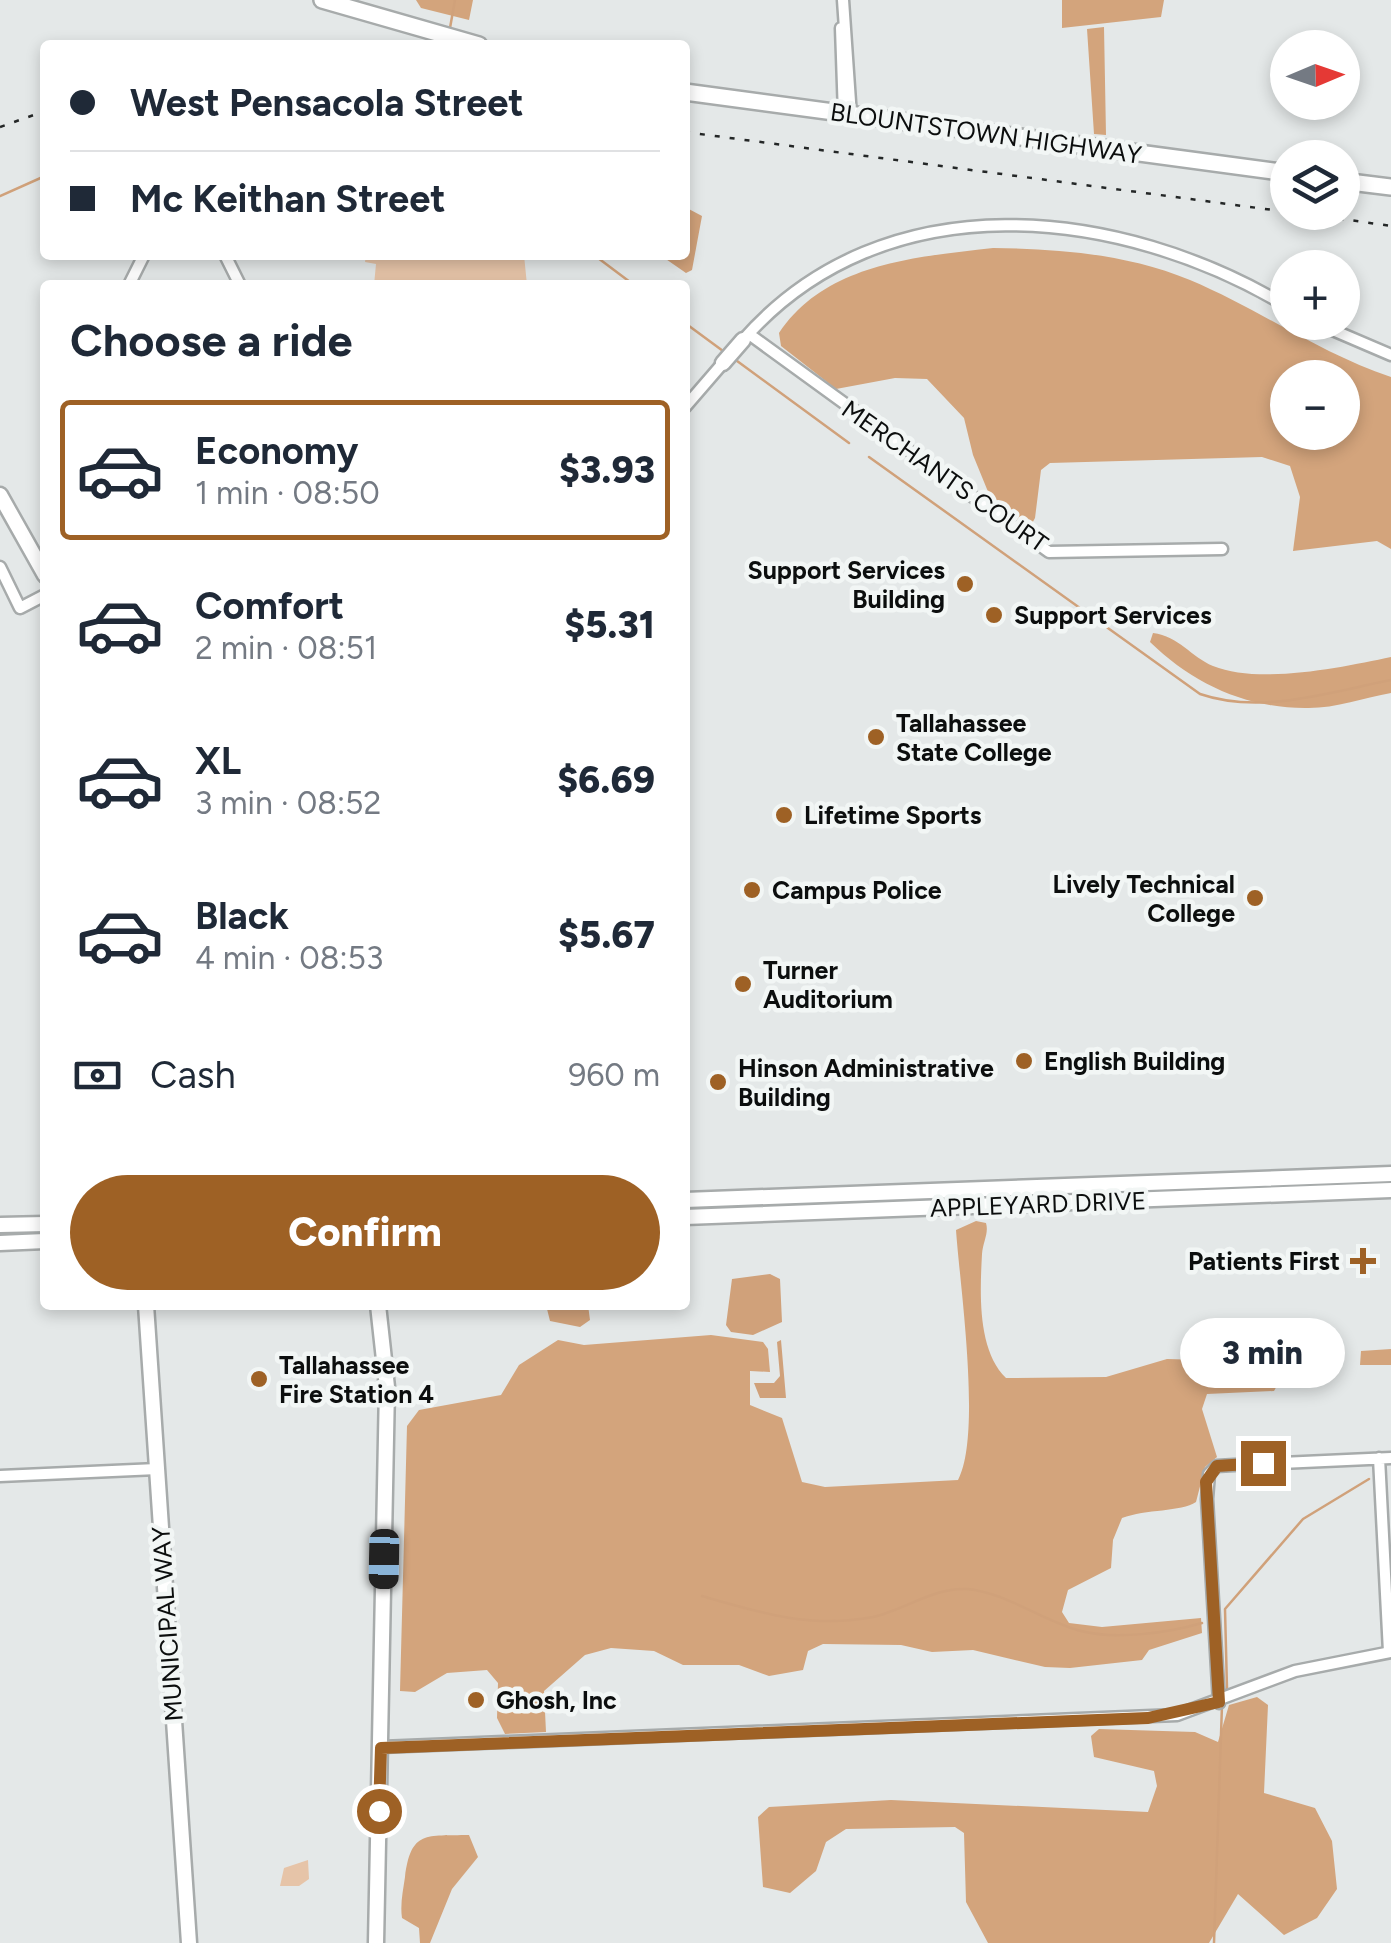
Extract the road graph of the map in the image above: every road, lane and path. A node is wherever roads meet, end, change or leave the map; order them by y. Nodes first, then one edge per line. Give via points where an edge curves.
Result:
1 (322, 0) edge
2 (844, 0) edge
3 (461, 40) edge
4 (690, 93) edge
5 (848, 115) junction
6 (1270, 172) edge
7 (1360, 183) edge
8 (1391, 187) edge
9 (1270, 297) edge
10 (746, 337) junction
11 (1356, 340) edge
12 (1391, 355) edge
13 (723, 363) joint
14 (690, 401) edge
15 (0, 495) edge
16 (1222, 550) dead end
17 (40, 566) edge
18 (0, 568) edge
19 (40, 598) edge
20 (1391, 1174) edge
21 (1306, 1177) junction
22 (1087, 1185) junction
23 (1391, 1190) edge
24 (890, 1192) junction
25 (1306, 1194) junction
26 (710, 1199) junction
27 (690, 1200) edge
28 (1087, 1202) junction
29 (891, 1209) junction
30 (711, 1216) junction
31 (690, 1217) edge
32 (40, 1224) edge
33 (0, 1225) edge
34 (40, 1242) edge
35 (0, 1243) edge
36 (146, 1310) edge
37 (379, 1310) edge
38 (1385, 1458) edge
39 (157, 1470) junction
40 (0, 1476) edge
41 (1390, 1652) edge
42 (1219, 1702) junction
43 (381, 1748) junction
44 (189, 1943) edge
45 (376, 1943) edge

1 - 3 main road
2 - 5 street
4 - 5 main road, BLOUNTSTOWN HIGHWAY
5 - 6 main road, BLOUNTSTOWN HIGHWAY
7 - 8 main road
9 - 10 street via 1167,248 1078,229 942,233 884,244 820,272
10 - 13 main road
10 - 16 street, MERCHANTS COURT via 1050,552
11 - 12 street
13 - 14 street
15 - 17 main road
18 - 19 street via 20,608
20 - 21 main road, APPLEYARD DRIVE
21 - 22 main road, APPLEYARD DRIVE
21 - 25 main road
22 - 24 main road, APPLEYARD DRIVE
22 - 28 main road
23 - 25 main road, APPLEYARD DRIVE
24 - 26 main road, APPLEYARD DRIVE
24 - 29 main road
25 - 28 main road, APPLEYARD DRIVE
26 - 27 main road, APPLEYARD DRIVE
26 - 30 main road
28 - 29 main road, APPLEYARD DRIVE
29 - 30 main road, APPLEYARD DRIVE
30 - 31 main road, APPLEYARD DRIVE
32 - 33 main road
34 - 35 main road
36 - 39 main road, MUNICIPAL WAY
37 - 43 main road via 387,1386
38 - 41 street
38 - 42 street via 1234,1464 1209,1474
39 - 40 street
39 - 44 main road, MUNICIPAL WAY
41 - 42 street via 1295,1671
42 - 43 street via 1148,1718
43 - 45 main road

